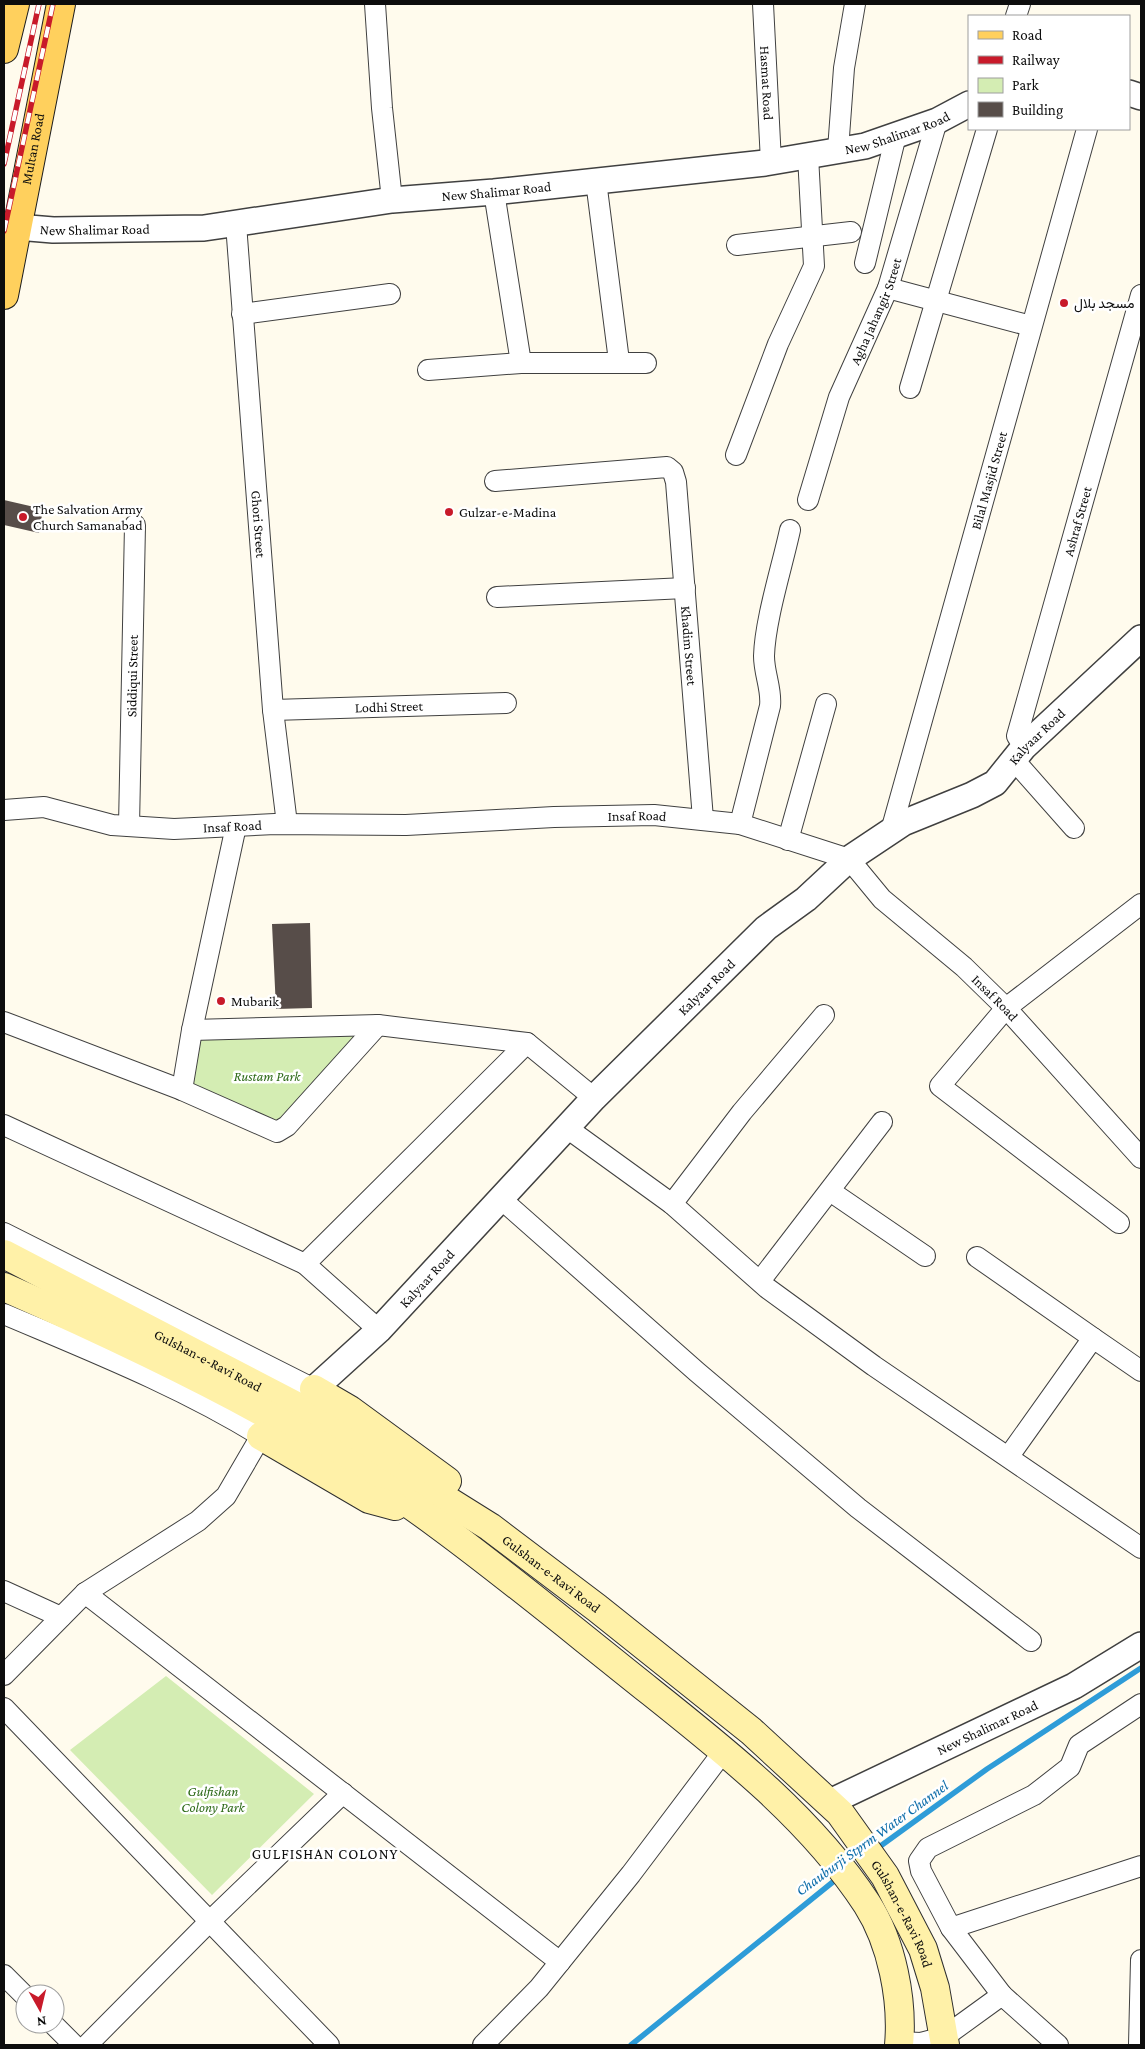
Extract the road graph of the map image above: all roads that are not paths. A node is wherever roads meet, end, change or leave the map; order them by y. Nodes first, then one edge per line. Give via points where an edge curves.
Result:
1 (14, 4) edge
2 (61, 4) edge
3 (375, 4) edge
4 (763, 4) edge
5 (855, 4) edge
6 (4, 49) edge
7 (968, 104) edge
8 (937, 120) junction
9 (987, 130) edge
10 (1087, 130) edge
11 (896, 135) junction
12 (838, 150) junction
13 (808, 156) junction
14 (771, 162) junction
15 (596, 181) junction
16 (494, 192) junction
17 (392, 200) junction
18 (236, 224) junction
19 (17, 227) junction
20 (851, 232) dead end
21 (812, 236) junction
22 (737, 245) dead end
23 (865, 263) dead end
24 (888, 288) junction
25 (390, 294) dead end
26 (4, 295) edge
27 (1141, 295) edge
28 (936, 300) junction
29 (242, 314) junction
30 (1031, 326) junction
31 (619, 362) junction
32 (521, 363) junction
33 (646, 363) dead end
34 (428, 370) dead end
35 (910, 388) dead end
36 (736, 455) dead end
37 (495, 481) dead end
38 (808, 500) dead end
39 (135, 526) dead end
40 (790, 530) dead end
41 (685, 588) junction
42 (497, 597) dead end
43 (1141, 638) edge
44 (506, 703) dead end
45 (826, 704) dead end
46 (273, 710) junction
47 (1019, 753) junction
48 (4, 810) edge
49 (703, 819) junction
50 (287, 824) junction
51 (740, 824) junction
52 (130, 826) junction
53 (236, 826) junction
54 (1074, 828) dead end
55 (891, 831) junction
56 (788, 840) junction
57 (849, 859) junction
58 (1140, 906) edge
59 (1006, 1008) junction
60 (824, 1015) dead end
61 (4, 1022) edge
62 (378, 1025) junction
63 (192, 1030) junction
64 (527, 1043) junction
65 (182, 1090) junction
66 (594, 1098) junction
67 (882, 1122) dead end
68 (4, 1125) edge
69 (567, 1128) junction
70 (1141, 1158) edge
71 (830, 1191) junction
72 (500, 1198) junction
73 (672, 1204) junction
74 (1119, 1224) dead end
75 (4, 1234) edge
76 (4, 1254) edge
77 (925, 1256) dead end
78 (977, 1257) dead end
79 (305, 1264) junction
80 (760, 1282) junction
81 (4, 1287) edge
82 (4, 1314) edge
83 (379, 1330) junction
84 (1093, 1338) junction
85 (1141, 1371) edge
86 (314, 1389) junction
87 (261, 1436) junction
88 (1009, 1456) junction
89 (423, 1514) junction
90 (490, 1527) junction
91 (1141, 1548) edge
92 (4, 1591) edge
93 (85, 1593) junction
94 (62, 1617) junction
95 (1031, 1641) dead end
96 (1141, 1645) edge
97 (4, 1675) edge
98 (712, 1701) junction
99 (1141, 1704) edge
100 (4, 1708) edge
101 (690, 1725) junction
102 (723, 1752) junction
103 (343, 1793) junction
104 (835, 1807) junction
105 (1141, 1866) edge
106 (209, 1922) junction
107 (951, 1928) junction
108 (1141, 1960) edge
109 (560, 1962) junction
110 (4, 1975) edge
111 (15, 1986) edge
112 (1002, 1995) junction
113 (63, 2034) edge
114 (945, 2041) edge
115 (899, 2043) edge
116 (74, 2045) edge
117 (88, 2045) edge
118 (329, 2045) edge
119 (483, 2045) edge
120 (1058, 2045) edge
121 (1139, 2045) edge

1 - 6 main road
2 - 19 main road, Multan Road
3 - 17 street
4 - 14 street, Hasmat Road
5 - 12 street via 844,68
7 - 8 street, New Shalimar Road
8 - 11 street, New Shalimar Road
8 - 24 street, Agha Jahangir Street
9 - 28 street
10 - 30 street, Bilal Masjid Street
11 - 12 street, New Shalimar Road via 865,146
11 - 23 street
12 - 13 street, New Shalimar Road
13 - 14 street, New Shalimar Road
13 - 21 street
14 - 15 street, New Shalimar Road
15 - 16 street, New Shalimar Road
15 - 31 street
16 - 17 street, New Shalimar Road
16 - 32 street
17 - 18 street, New Shalimar Road
18 - 19 street, New Shalimar Road via 194,228 53,230
18 - 29 street, Ghori Street
19 - 26 main road, Multan Road
20 - 21 street
21 - 22 street
21 - 36 street via 813,273 778,344
24 - 28 street
24 - 38 street, Agha Jahangir Street via 839,397
25 - 29 street
27 - 47 street, Ashraf Street via 1017,736
28 - 30 street
28 - 35 street
29 - 46 street, Ghori Street
30 - 55 street, Bilal Masjid Street
31 - 32 street
31 - 33 street
32 - 34 street
37 - 41 street, Khadim Street via 666,468 673,472 676,482
39 - 52 street, Siddiqui Street
40 - 51 street via 764,656 766,679 772,694 770,706
41 - 42 street
41 - 49 street, Khadim Street
43 - 47 street, Kalyaar Road
44 - 46 street, Lodhi Street
45 - 56 street
46 - 50 street, Ghori Street
47 - 54 street
47 - 55 street, Kalyaar Road via 995,783
48 - 52 street, Insaf Road via 44,807 112,825
49 - 50 street, Insaf Road via 654,815 406,825
49 - 51 street, Insaf Road
50 - 53 street, Insaf Road
51 - 56 street, Insaf Road
52 - 53 street, Insaf Road via 174,829
53 - 63 street
55 - 57 street, Kalyaar Road
56 - 57 street, Insaf Road
57 - 59 street, Insaf Road via 882,899 964,967
57 - 66 street, Kalyaar Road via 806,898 766,928
58 - 59 street
59 - 70 street, Insaf Road
59 - 74 street via 940,1086
60 - 73 street via 742,1112
61 - 65 street
62 - 63 street
62 - 64 street
62 - 65 street via 287,1126 277,1132
63 - 65 street
64 - 66 street
64 - 79 street
66 - 69 street, Kalyaar Road
67 - 71 street
68 - 79 street
69 - 72 street, Kalyaar Road
69 - 73 street
71 - 77 street
71 - 80 street
72 - 83 street, Kalyaar Road
72 - 95 street via 697,1372 858,1508
73 - 80 street
75 - 86 street
76 - 90 main road, Gulshan-e-Ravi Road via 298,1407
78 - 84 street
79 - 83 street
80 - 88 street via 874,1366
81 - 89 main road, Gulshan-e-Ravi Road via 109,1333 286,1425
82 - 87 street via 115,1361
83 - 86 street, Kalyaar Road
84 - 85 street
84 - 88 street
86 - 90 main road via 350,1410 467,1495
87 - 89 main road via 369,1499
87 - 93 street via 226,1496 198,1521
88 - 91 street
89 - 101 main road, Gulshan-e-Ravi Road via 491,1564
90 - 98 main road, Gulshan-e-Ravi Road
92 - 94 street
93 - 94 street
93 - 103 street
94 - 97 street
96 - 104 street, New Shalimar Road via 1074,1686
98 - 101 main road
98 - 104 main road, Gulshan-e-Ravi Road via 751,1731
99 - 107 street via 1079,1745 1070,1767 1034,1795 928,1848 919,1861 921,1871
100 - 106 street
101 - 102 main road, Gulshan-e-Ravi Road
102 - 109 street
102 - 115 main road, Gulshan-e-Ravi Road via 809,1829 872,1914 887,1947 898,2005
103 - 106 street
103 - 109 street
104 - 114 main road, Gulshan-e-Ravi Road via 885,1876 923,1949
105 - 107 street
106 - 117 street
106 - 118 street
107 - 112 street
108 - 121 street
109 - 119 street
110 - 111 street
112 - 114 street
112 - 120 street
113 - 116 street
114 - 115 street

